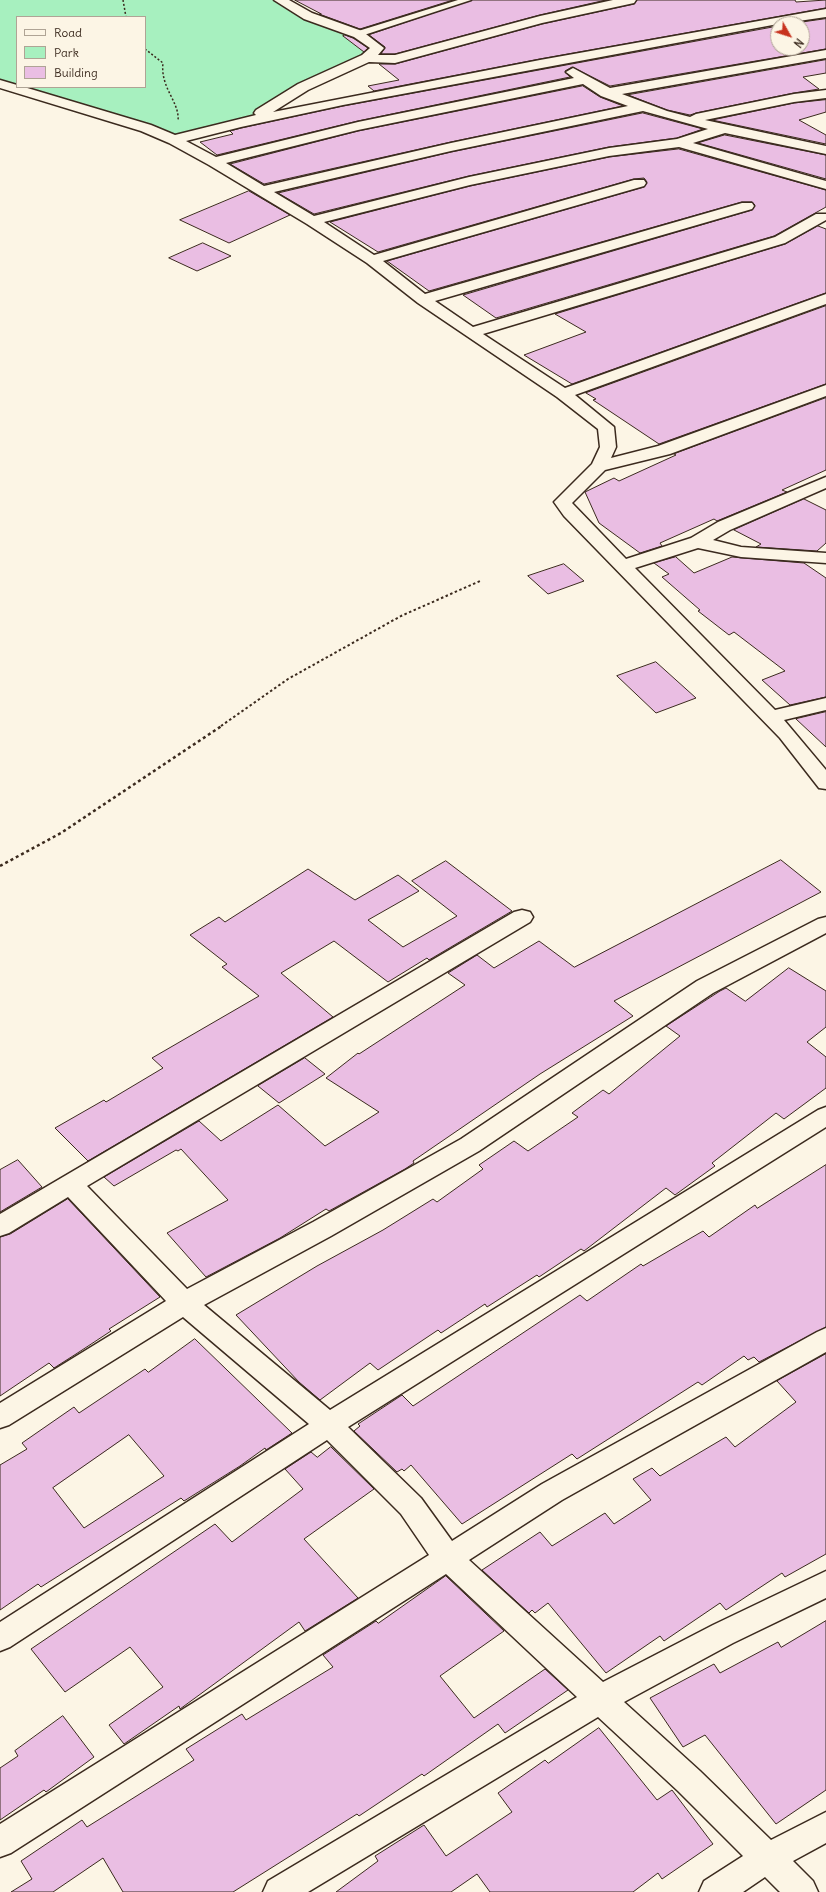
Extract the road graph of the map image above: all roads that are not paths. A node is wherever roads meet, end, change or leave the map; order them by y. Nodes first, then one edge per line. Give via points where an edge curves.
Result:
1 (280, 0) edge
2 (467, 0) edge
3 (630, 0) edge
4 (826, 13) edge
5 (358, 34) junction
6 (826, 54) edge
7 (367, 58) junction
8 (558, 61) junction
9 (584, 80) junction
10 (0, 84) edge
11 (606, 93) junction
12 (826, 94) edge
13 (641, 108) junction
14 (687, 120) junction
15 (242, 122) junction
16 (726, 128) junction
17 (819, 136) dead end
18 (174, 140) junction
19 (791, 141) junction
20 (679, 143) junction
21 (826, 150) edge
22 (214, 162) junction
23 (639, 183) dead end
24 (826, 185) edge
25 (261, 191) junction
26 (747, 206) dead end
27 (821, 217) dead end
28 (312, 221) junction
29 (372, 260) junction
30 (826, 299) edge
31 (423, 300) junction
32 (472, 332) junction
33 (826, 390) edge
34 (563, 394) junction
35 (599, 466) junction
36 (826, 482) edge
37 (697, 542) junction
38 (826, 558) edge
39 (624, 566) junction
40 (826, 704) edge
41 (771, 718) junction
42 (826, 783) edge
43 (522, 917) dead end
44 (826, 924) edge
45 (826, 1116) edge
46 (71, 1185) junction
47 (0, 1226) edge
48 (184, 1303) junction
49 (826, 1339) edge
50 (0, 1417) edge
51 (329, 1425) junction
52 (448, 1558) junction
53 (826, 1584) edge
54 (0, 1638) edge
55 (601, 1700) junction
56 (826, 1827) edge
57 (0, 1842) edge
58 (767, 1858) junction
59 (279, 1892) edge
60 (715, 1892) edge
61 (802, 1892) edge

1 - 5 street via 308,16
2 - 5 street
3 - 7 street via 540,20 395,59
4 - 8 street via 629,46
5 - 7 street via 378,48
6 - 11 street
7 - 15 street via 303,87 269,109
8 - 9 street
8 - 15 street
9 - 11 street
9 - 22 street via 358,126
10 - 18 street via 146,128
11 - 13 street
12 - 14 street
13 - 14 street
13 - 25 street via 506,134
14 - 16 street
15 - 18 street
16 - 19 street
16 - 20 street
17 - 19 street
18 - 22 street
19 - 21 street
20 - 24 street
20 - 28 street via 609,152 492,176
22 - 25 street
23 - 29 street
25 - 28 street
26 - 31 street
27 - 32 street via 780,240
28 - 29 street
29 - 31 street
30 - 34 street
31 - 32 street
32 - 34 street
33 - 35 street via 664,450
34 - 35 street via 606,427 608,447
35 - 39 street via 563,502
36 - 37 street via 724,526
37 - 38 street via 741,552
37 - 39 street
39 - 41 street
40 - 41 street
41 - 42 street
43 - 46 street
44 - 48 street via 705,987 470,1146 322,1230
45 - 51 street
46 - 47 street
46 - 48 street
48 - 50 street
48 - 51 street
49 - 52 street via 552,1492
51 - 52 street via 411,1506
51 - 54 street
52 - 55 street
52 - 57 street
53 - 55 street via 723,1634
55 - 58 street
55 - 59 street
56 - 58 street
58 - 60 street
58 - 61 street

